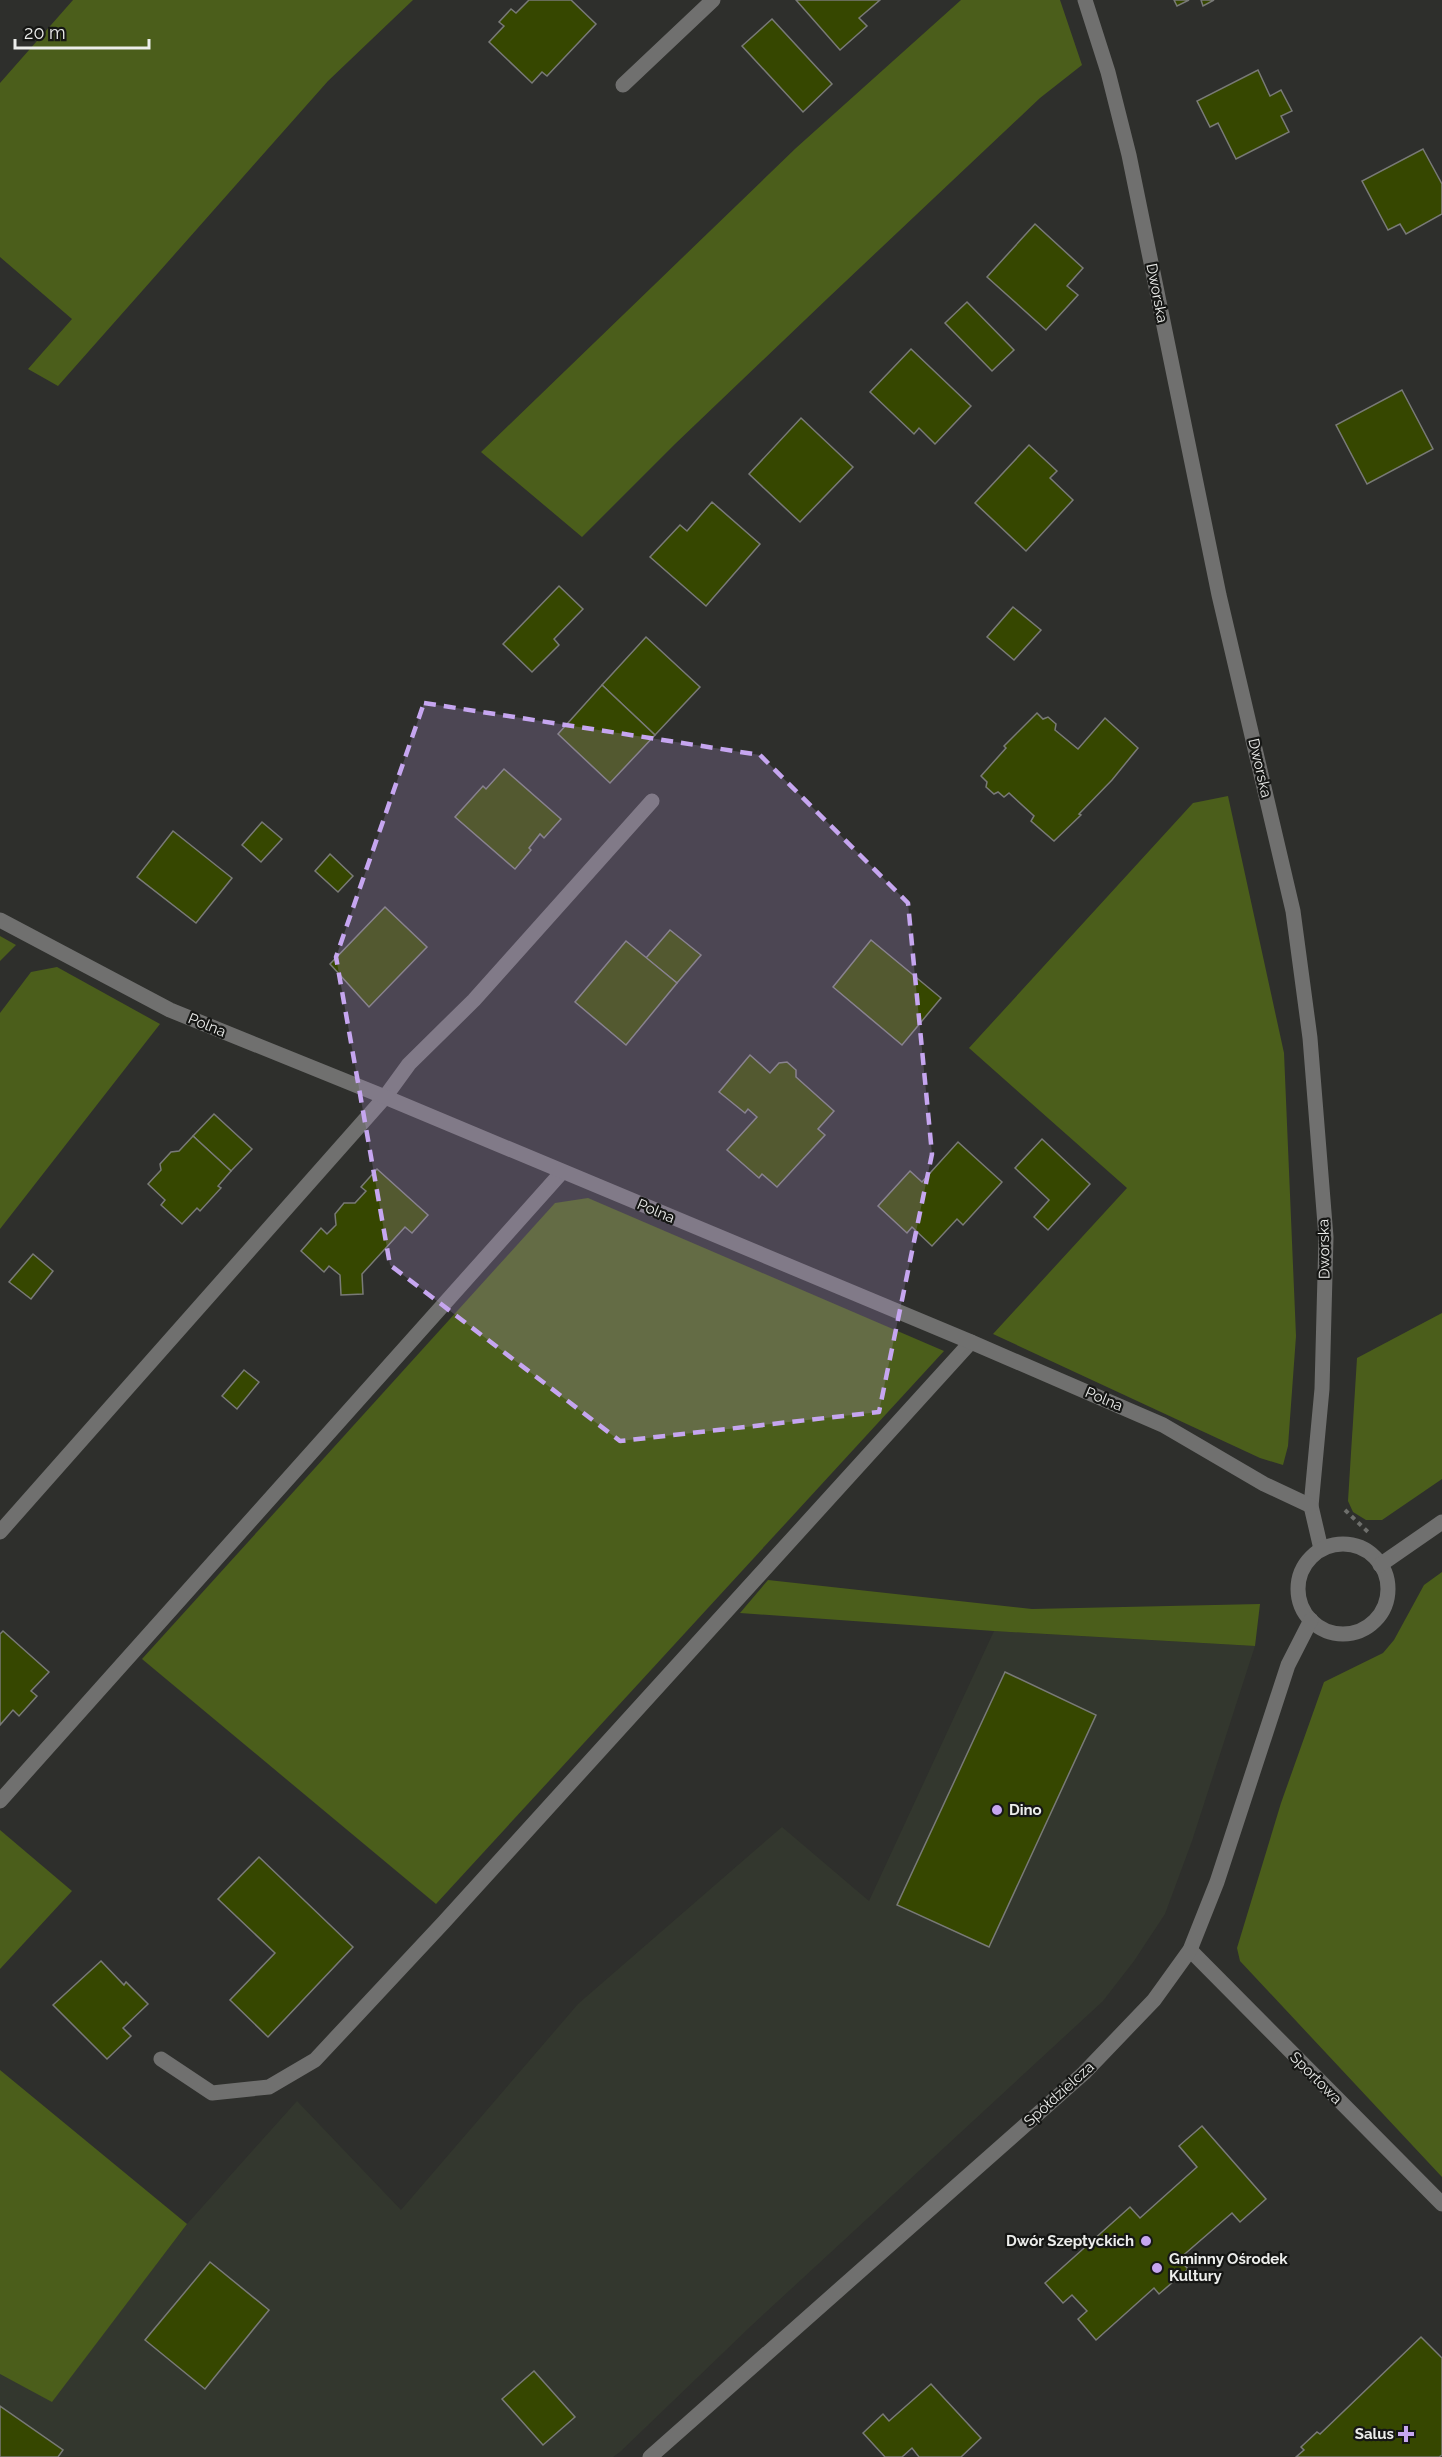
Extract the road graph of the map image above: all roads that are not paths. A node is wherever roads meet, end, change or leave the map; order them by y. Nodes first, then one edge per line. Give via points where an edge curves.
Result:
1 (713, 0) edge
2 (1085, 0) edge
3 (623, 86) dead end
4 (652, 801) dead end
5 (0, 920) edge
6 (385, 1097) junction
7 (562, 1172) junction
8 (971, 1342) junction
9 (1311, 1506) junction
10 (1442, 1522) edge
11 (0, 1532) edge
12 (1321, 1549) junction
13 (1380, 1565) junction
14 (1311, 1620) junction
15 (0, 1802) edge
16 (1191, 1950) junction
17 (161, 2060) dead end
18 (1442, 2205) edge
19 (650, 2457) edge

1 - 3 street
2 - 9 street, Dworska via 1129,155 1218,595 1293,911 1310,1038 1326,1237 1322,1389
4 - 6 street via 474,1000 409,1064
5 - 6 street, Polna via 170,1010
6 - 7 street, Polna
6 - 11 street
7 - 8 street, Polna
7 - 15 street
8 - 9 street, Polna via 1163,1425 1264,1484
8 - 17 street via 315,2060 269,2087 212,2093
9 - 12 street, Dworska
10 - 13 street
12 - 13 street via 1335,1544 1351,1545 1366,1550
12 - 14 street via 1301,1572 1298,1588 1300,1603
13 - 14 street via 1388,1585 1387,1599 1372,1622 1347,1633 1333,1632
14 - 16 street, Spółdzielcza via 1288,1665
16 - 18 street, Sportowa
16 - 19 street, Spółdzielcza via 1154,2000 1084,2073

